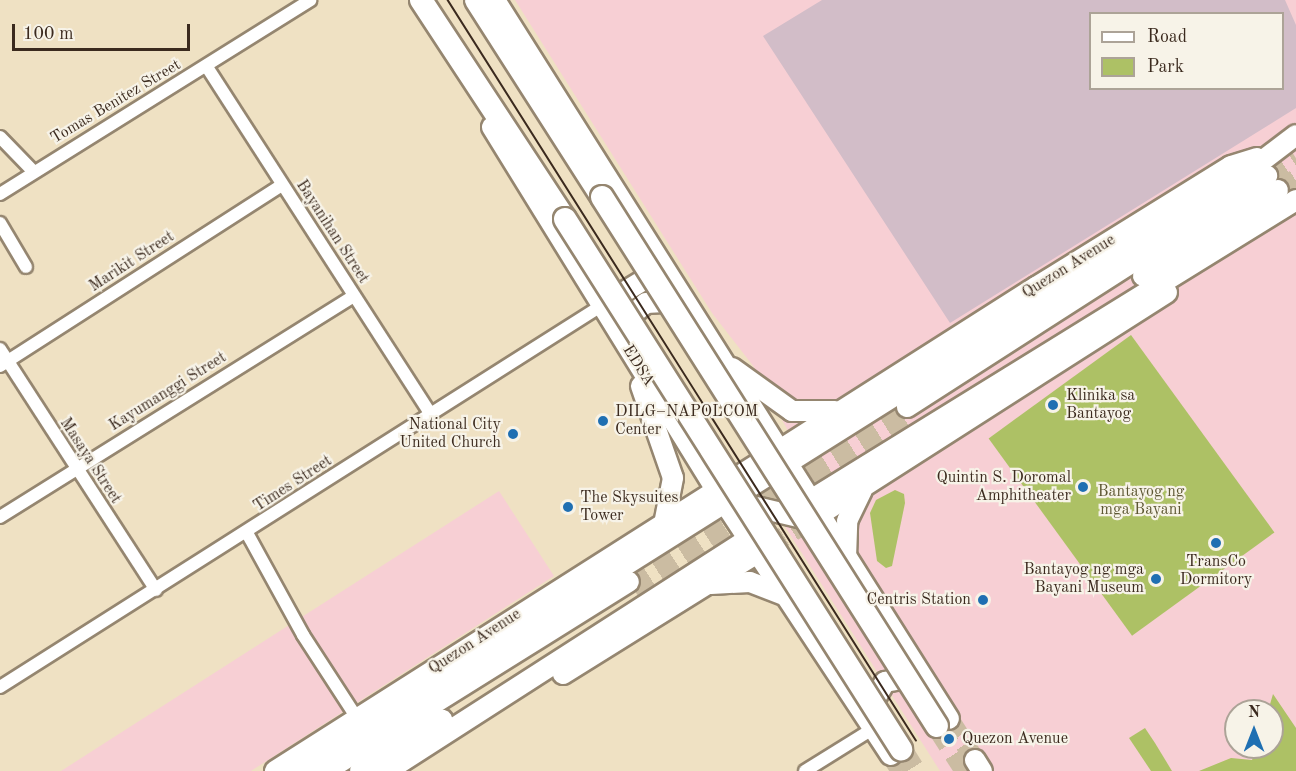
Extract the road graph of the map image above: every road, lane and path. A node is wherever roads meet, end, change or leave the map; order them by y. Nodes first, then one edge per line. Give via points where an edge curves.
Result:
1 (310, 0) edge
2 (420, 0) edge
3 (476, 0) edge
4 (495, 0) edge
5 (207, 66) junction
6 (1296, 135) edge
7 (0, 137) edge
8 (1260, 157) junction
9 (33, 171) junction
10 (1273, 183) tunnel mouth
11 (282, 185) junction
12 (0, 194) edge
13 (1296, 200) tunnel mouth
14 (1296, 205) tunnel mouth
15 (0, 223) edge
16 (658, 260) junction
17 (26, 267) dead end
18 (353, 296) junction
19 (685, 303) junction
20 (601, 306) junction
21 (622, 340) junction
22 (0, 349) edge
23 (722, 360) junction
24 (4, 364) edge
25 (638, 366) junction
26 (843, 409) junction
27 (432, 414) junction
28 (911, 414) tunnel mouth
29 (782, 456) junction
30 (75, 469) junction
31 (865, 486) junction
32 (724, 492) junction
33 (809, 513) junction
34 (0, 517) edge
35 (665, 519) junction
36 (247, 533) junction
37 (757, 543) junction
38 (846, 558) junction
39 (700, 588) junction
40 (156, 590) junction
41 (784, 595) junction
42 (912, 662) junction
43 (923, 679) junction
44 (0, 687) edge
45 (357, 718) junction
46 (870, 722) junction
47 (943, 723) joint
48 (896, 752) joint
49 (275, 771) edge
50 (299, 771) edge
51 (326, 771) edge
52 (360, 771) edge
53 (387, 771) edge
54 (409, 771) edge
55 (805, 771) edge

1 - 5 street, Tomas Benitez Street
2 - 20 main road, EDSA via 441,47
2 - 48 highway, EDSA, bridge via 565,219
3 - 47 highway, bridge
4 - 16 main road
5 - 9 street, Tomas Benitez Street
5 - 11 street, Bayanihan Street
6 - 8 main road, Quezon Avenue
7 - 9 street
8 - 26 main road, Quezon Avenue via 1231,166
8 - 29 main road, Quezon Avenue via 1237,180
9 - 12 street, Tomas Benitez Street
10 - 28 main road
11 - 18 street, Bayanihan Street
11 - 24 street, Marikit Street
13 - 33 main road
14 - 31 main road
15 - 17 street
16 - 19 main road
16 - 20 main road via 647,278
18 - 27 street, Bayanihan Street
18 - 30 street, Kayumanggi Street
19 - 21 main road via 646,303 627,322
19 - 23 main road
20 - 21 main road, EDSA
20 - 27 street, Times Street
21 - 25 main road, EDSA
22 - 24 street, Masaya Street
23 - 26 main road via 792,411
23 - 29 main road
24 - 30 street, Masaya Street
25 - 32 main road, EDSA
25 - 35 main road via 673,478
26 - 29 main road, Quezon Avenue
27 - 36 street, Times Street
29 - 32 main road, Quezon Avenue
29 - 33 main road
30 - 34 street, Kayumanggi Street
30 - 40 street, Masaya Street
31 - 33 main road
31 - 38 main road via 847,521
32 - 33 main road
32 - 35 main road, Quezon Avenue
32 - 37 main road, EDSA
32 - 50 main road, Quezon Avenue
33 - 38 main road
33 - 42 main road via 892,648
35 - 45 main road, Quezon Avenue
36 - 40 street, Times Street
36 - 45 street via 303,635
37 - 39 main road
37 - 41 main road, EDSA
37 - 53 main road
38 - 42 main road
39 - 41 main road via 743,581
39 - 54 main road
40 - 44 street, Times Street
41 - 46 main road, EDSA
42 - 43 main road
43 - 46 main road via 907,674 885,682 873,694
43 - 47 main road
45 - 49 main road, Quezon Avenue
46 - 48 main road, EDSA
46 - 55 street
51 - 52 main road, Quezon Avenue via 634,589

